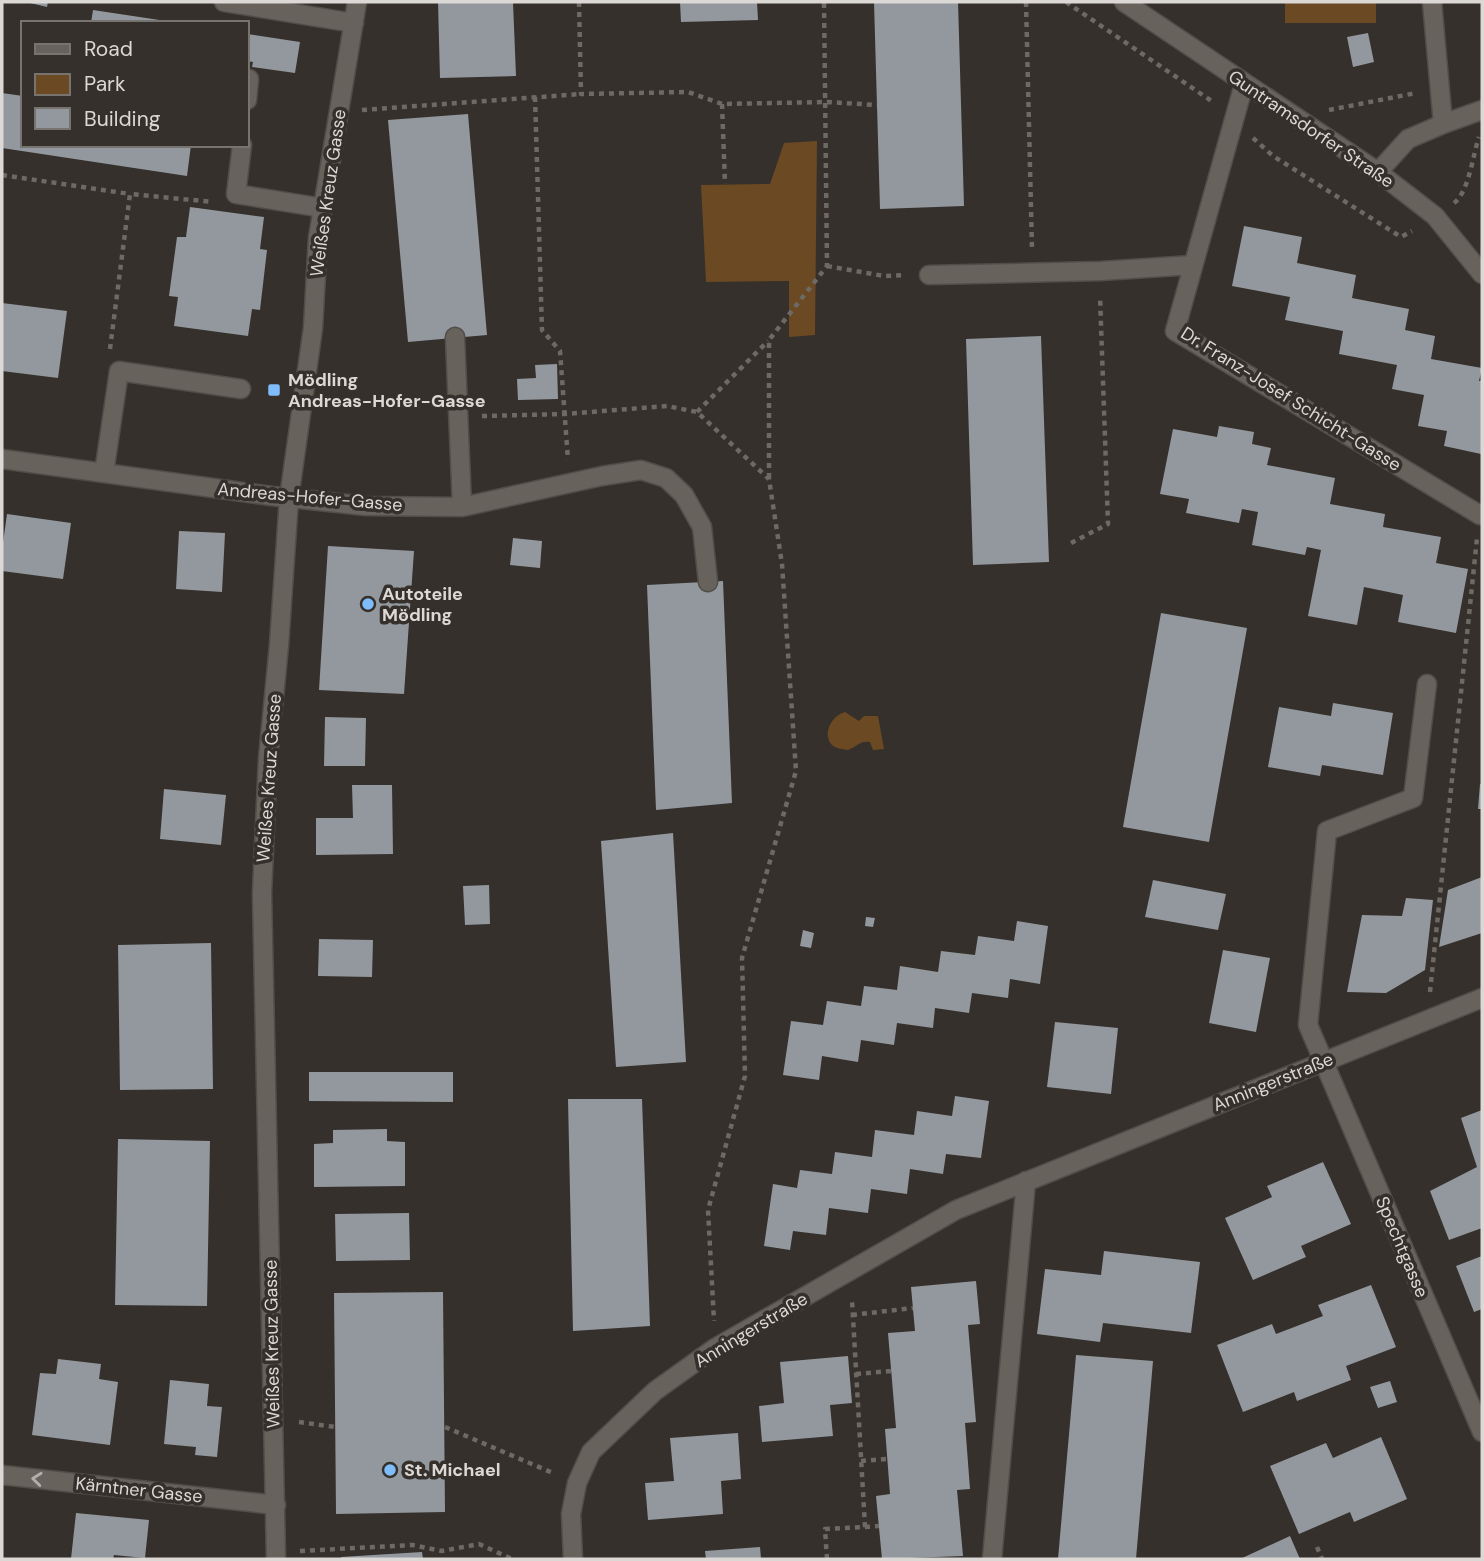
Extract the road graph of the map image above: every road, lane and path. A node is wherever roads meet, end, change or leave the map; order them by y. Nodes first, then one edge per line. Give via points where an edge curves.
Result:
1 (224, 2) edge
2 (357, 2) edge
3 (579, 2) edge
4 (824, 2) edge
5 (1026, 2) edge
6 (1066, 2) edge
7 (1124, 2) edge
8 (1432, 2) edge
9 (354, 23) junction
10 (249, 79) dead end
11 (1244, 84) junction
12 (1440, 89) junction
13 (248, 90) edge
14 (581, 94) junction
15 (535, 97) junction
16 (1207, 98) dead end
17 (827, 102) junction
18 (722, 104) junction
19 (877, 105) dead end
20 (1482, 110) edge
21 (339, 112) junction
22 (1443, 124) junction
23 (1313, 129) junction
24 (1482, 133) edge
25 (1253, 138) dead end
26 (242, 147) edge
27 (1378, 172) junction
28 (2, 175) edge
29 (725, 184) dead end
30 (130, 194) junction
31 (236, 194) junction
32 (1460, 199) dead end
33 (323, 208) junction
34 (1413, 230) dead end
35 (1193, 265) junction
36 (827, 266) junction
37 (1101, 271) junction
38 (1032, 273) junction
39 (1482, 274) edge
40 (929, 275) joint
41 (455, 337) dead end
42 (769, 340) junction
43 (119, 371) junction
44 (241, 389) dead end
45 (697, 412) junction
46 (565, 414) junction
47 (460, 417) junction
48 (2, 460) edge
49 (104, 473) junction
50 (769, 479) junction
51 (570, 483) junction
52 (289, 498) junction
53 (462, 507) junction
54 (1480, 515) joint
55 (1071, 543) dead end
56 (708, 582) dead end
57 (1427, 684) dead end
58 (1482, 998) edge
59 (1427, 1020) junction
60 (1323, 1062) junction
61 (1026, 1181) junction
62 (850, 1271) junction
63 (913, 1308) dead end
64 (852, 1315) junction
65 (715, 1348) junction
66 (891, 1371) dead end
67 (856, 1374) junction
68 (274, 1418) junction
69 (335, 1427) dead end
70 (445, 1427) dead end
71 (1482, 1432) edge
72 (887, 1460) dead end
73 (861, 1461) junction
74 (2, 1475) edge
75 (577, 1483) junction
76 (275, 1505) junction
77 (879, 1526) dead end
78 (865, 1527) junction
79 (1317, 1547) dead end
80 (276, 1556) edge
81 (512, 1559) edge
82 (573, 1559) edge
83 (827, 1559) edge
84 (992, 1559) edge
85 (1322, 1559) edge

1 - 9 street
2 - 9 street, Weißes Kreuz Gasse
3 - 14 path
4 - 17 path
5 - 38 path
6 - 16 path
7 - 11 street, Guntramsdorfer Straße
8 - 12 street
9 - 21 street, Weißes Kreuz Gasse
10 - 13 street
11 - 23 street, Guntramsdorfer Straße
11 - 35 street, Dr. Franz-Josef Schicht-Gasse
12 - 22 street
12 - 23 path via 1331,108
14 - 15 path
14 - 18 path via 688,92
15 - 21 path
15 - 46 path via 542,330 560,351
17 - 18 path
17 - 19 path
17 - 36 path
18 - 29 path
20 - 22 street
21 - 33 street, Weißes Kreuz Gasse
22 - 27 street via 1408,139
23 - 27 street, Guntramsdorfer Straße
24 - 32 path
25 - 34 path via 1273,156 1401,237
26 - 31 street
27 - 39 street, Guntramsdorfer Straße via 1435,216
28 - 30 path
30 - 31 path via 217,202
30 - 43 path via 109,359
31 - 33 street
33 - 52 street, Weißes Kreuz Gasse via 313,328
35 - 37 street
35 - 54 street, Dr. Franz-Josef Schicht-Gasse via 1175,331
36 - 40 path via 884,276
36 - 42 path
37 - 38 street
37 - 55 path via 1108,524
38 - 40 street
41 - 47 street
42 - 45 path
42 - 50 path
43 - 44 street
43 - 49 street
45 - 46 path via 667,406
45 - 50 path
46 - 47 path
46 - 51 path
47 - 53 street
48 - 49 street, Andreas-Hofer-Gasse
49 - 52 street, Andreas-Hofer-Gasse
50 - 65 path via 782,564 796,771 743,958 746,1076 708,1210
51 - 53 street, Andreas-Hofer-Gasse
51 - 56 street, Andreas-Hofer-Gasse via 641,470 666,478 684,495 702,527
52 - 53 street, Andreas-Hofer-Gasse via 366,506
52 - 68 street, Weißes Kreuz Gasse via 262,893
54 - 59 path
57 - 60 street via 1413,798 1327,831 1308,1025
58 - 59 street, Anningerstraße
59 - 60 street, Anningerstraße
60 - 61 street, Anningerstraße
60 - 71 street, Spechtgasse
61 - 62 street, Anningerstraße via 956,1210
61 - 84 street
62 - 64 path
62 - 65 street, Anningerstraße
63 - 64 path
64 - 67 path
65 - 75 street, Anningerstraße via 656,1391 591,1452
66 - 67 path
67 - 73 path
68 - 69 path
68 - 76 street, Weißes Kreuz Gasse
70 - 75 path
72 - 73 path
73 - 78 path
76 -> 74 street, Kärntner Gasse
75 - 82 street, Anningerstraße via 571,1514
76 - 80 street, Weißes Kreuz Gasse
77 - 78 path
78 - 83 path via 825,1529
79 - 85 path
80 - 81 path via 412,1545 442,1551 479,1544

